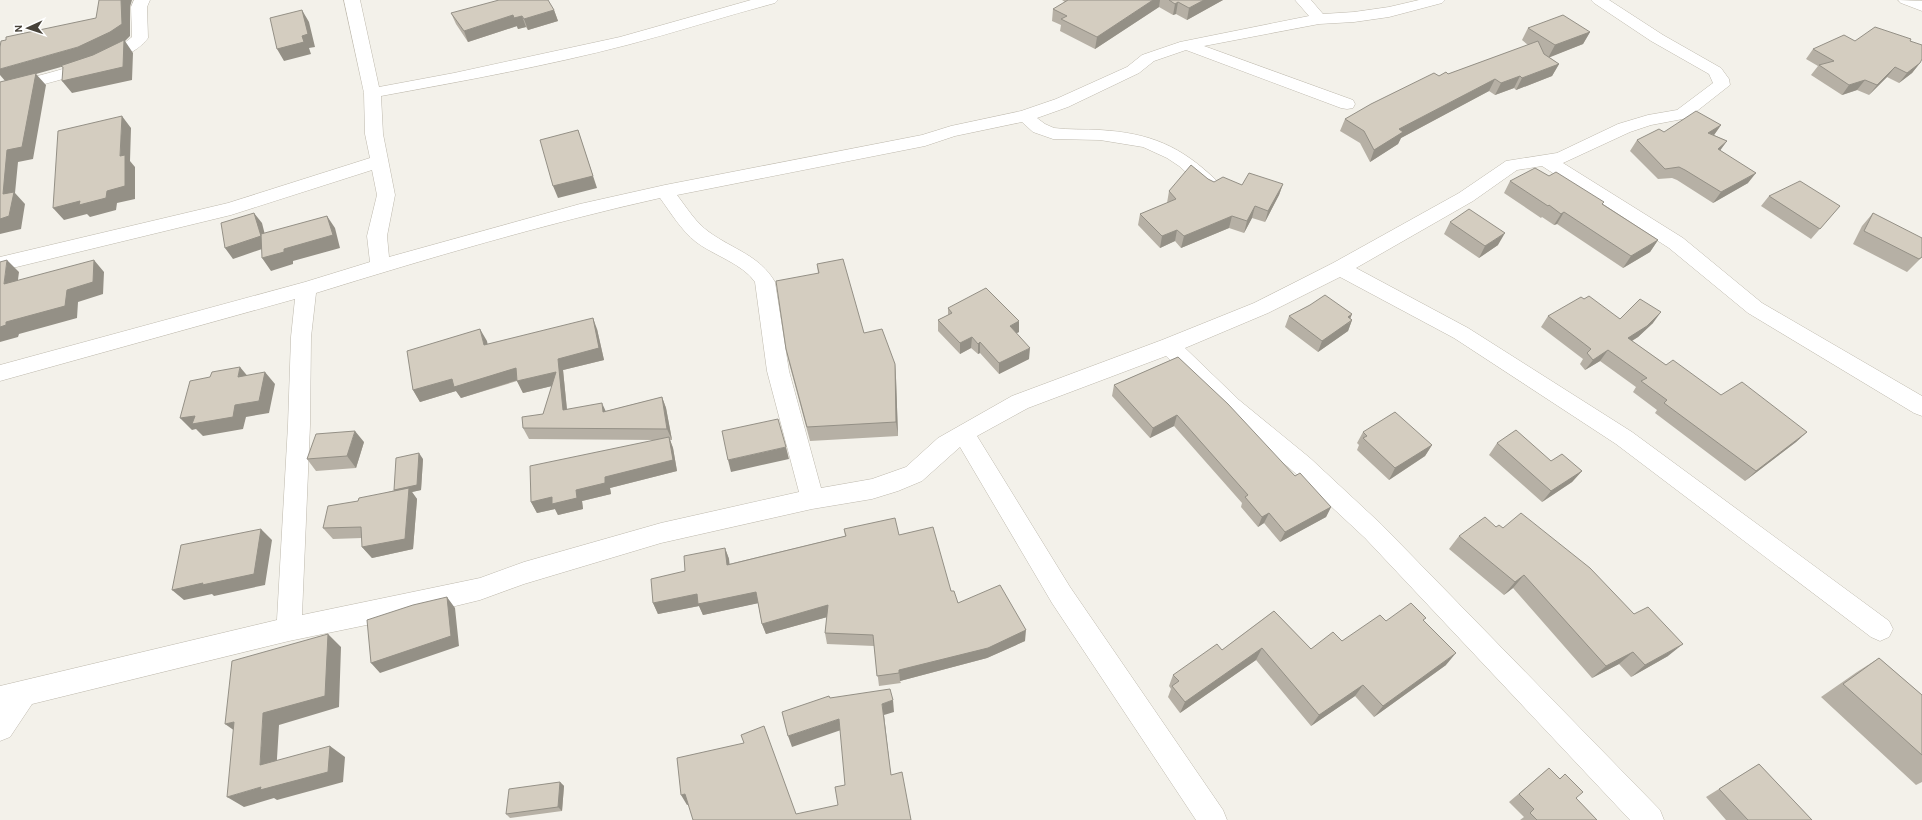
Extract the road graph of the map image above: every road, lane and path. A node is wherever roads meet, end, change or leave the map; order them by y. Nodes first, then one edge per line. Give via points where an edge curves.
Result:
1 (142, 0) edge
2 (352, 0) edge
3 (770, 0) edge
4 (1303, 0) edge
5 (1437, 0) edge
6 (1599, 0) edge
7 (1906, 0) edge
8 (1922, 6) edge
9 (1320, 19) junction
10 (1186, 45) junction
11 (0, 90) edge
12 (372, 93) junction
13 (1347, 104) dead end
14 (1025, 116) junction
15 (378, 162) junction
16 (1546, 162) junction
17 (1212, 186) edge
18 (665, 191) junction
19 (0, 264) edge
20 (380, 267) junction
21 (1340, 268) junction
22 (306, 289) junction
23 (1169, 346) junction
24 (0, 373) edge
25 (1922, 407) edge
26 (963, 433) junction
27 (812, 499) junction
28 (289, 629) junction
29 (1880, 629) dead end
30 (12, 696) edge
31 (0, 728) edge
32 (1213, 820) edge
33 (1650, 820) edge

1 - 11 street via 139,7 140,38 131,46 71,71
2 - 12 street
3 - 12 street via 623,41
4 - 9 street
5 - 9 street via 1389,12
6 - 16 street via 1657,38 1715,71 1722,85 1682,114 1648,120 1624,128 1571,155
7 - 8 street
9 - 10 street
10 - 13 street
10 - 14 street via 1148,58 1133,70 1062,103
12 - 15 street
14 - 17 street via 1039,128 1050,132 1120,137 1164,148 1184,159
14 - 18 street via 902,145
15 - 19 street via 231,209
15 - 20 street via 386,195 377,236
16 - 21 street via 1512,165 1466,197
16 - 25 street via 1676,243 1756,308
18 - 20 street via 580,210
18 - 27 street via 700,235 721,250 752,265 761,273 765,282 778,371
20 - 22 street
21 - 23 street via 1261,308
21 - 29 street via 1461,333 1624,438
22 - 24 street
22 - 28 street via 301,337
23 - 26 street via 1020,402
23 - 33 street via 1230,406 1302,465 1373,531
26 - 27 street via 946,444 914,474 872,489
26 - 32 street via 1061,595
27 - 28 street via 661,533 480,589
28 - 30 street
30 - 31 street

